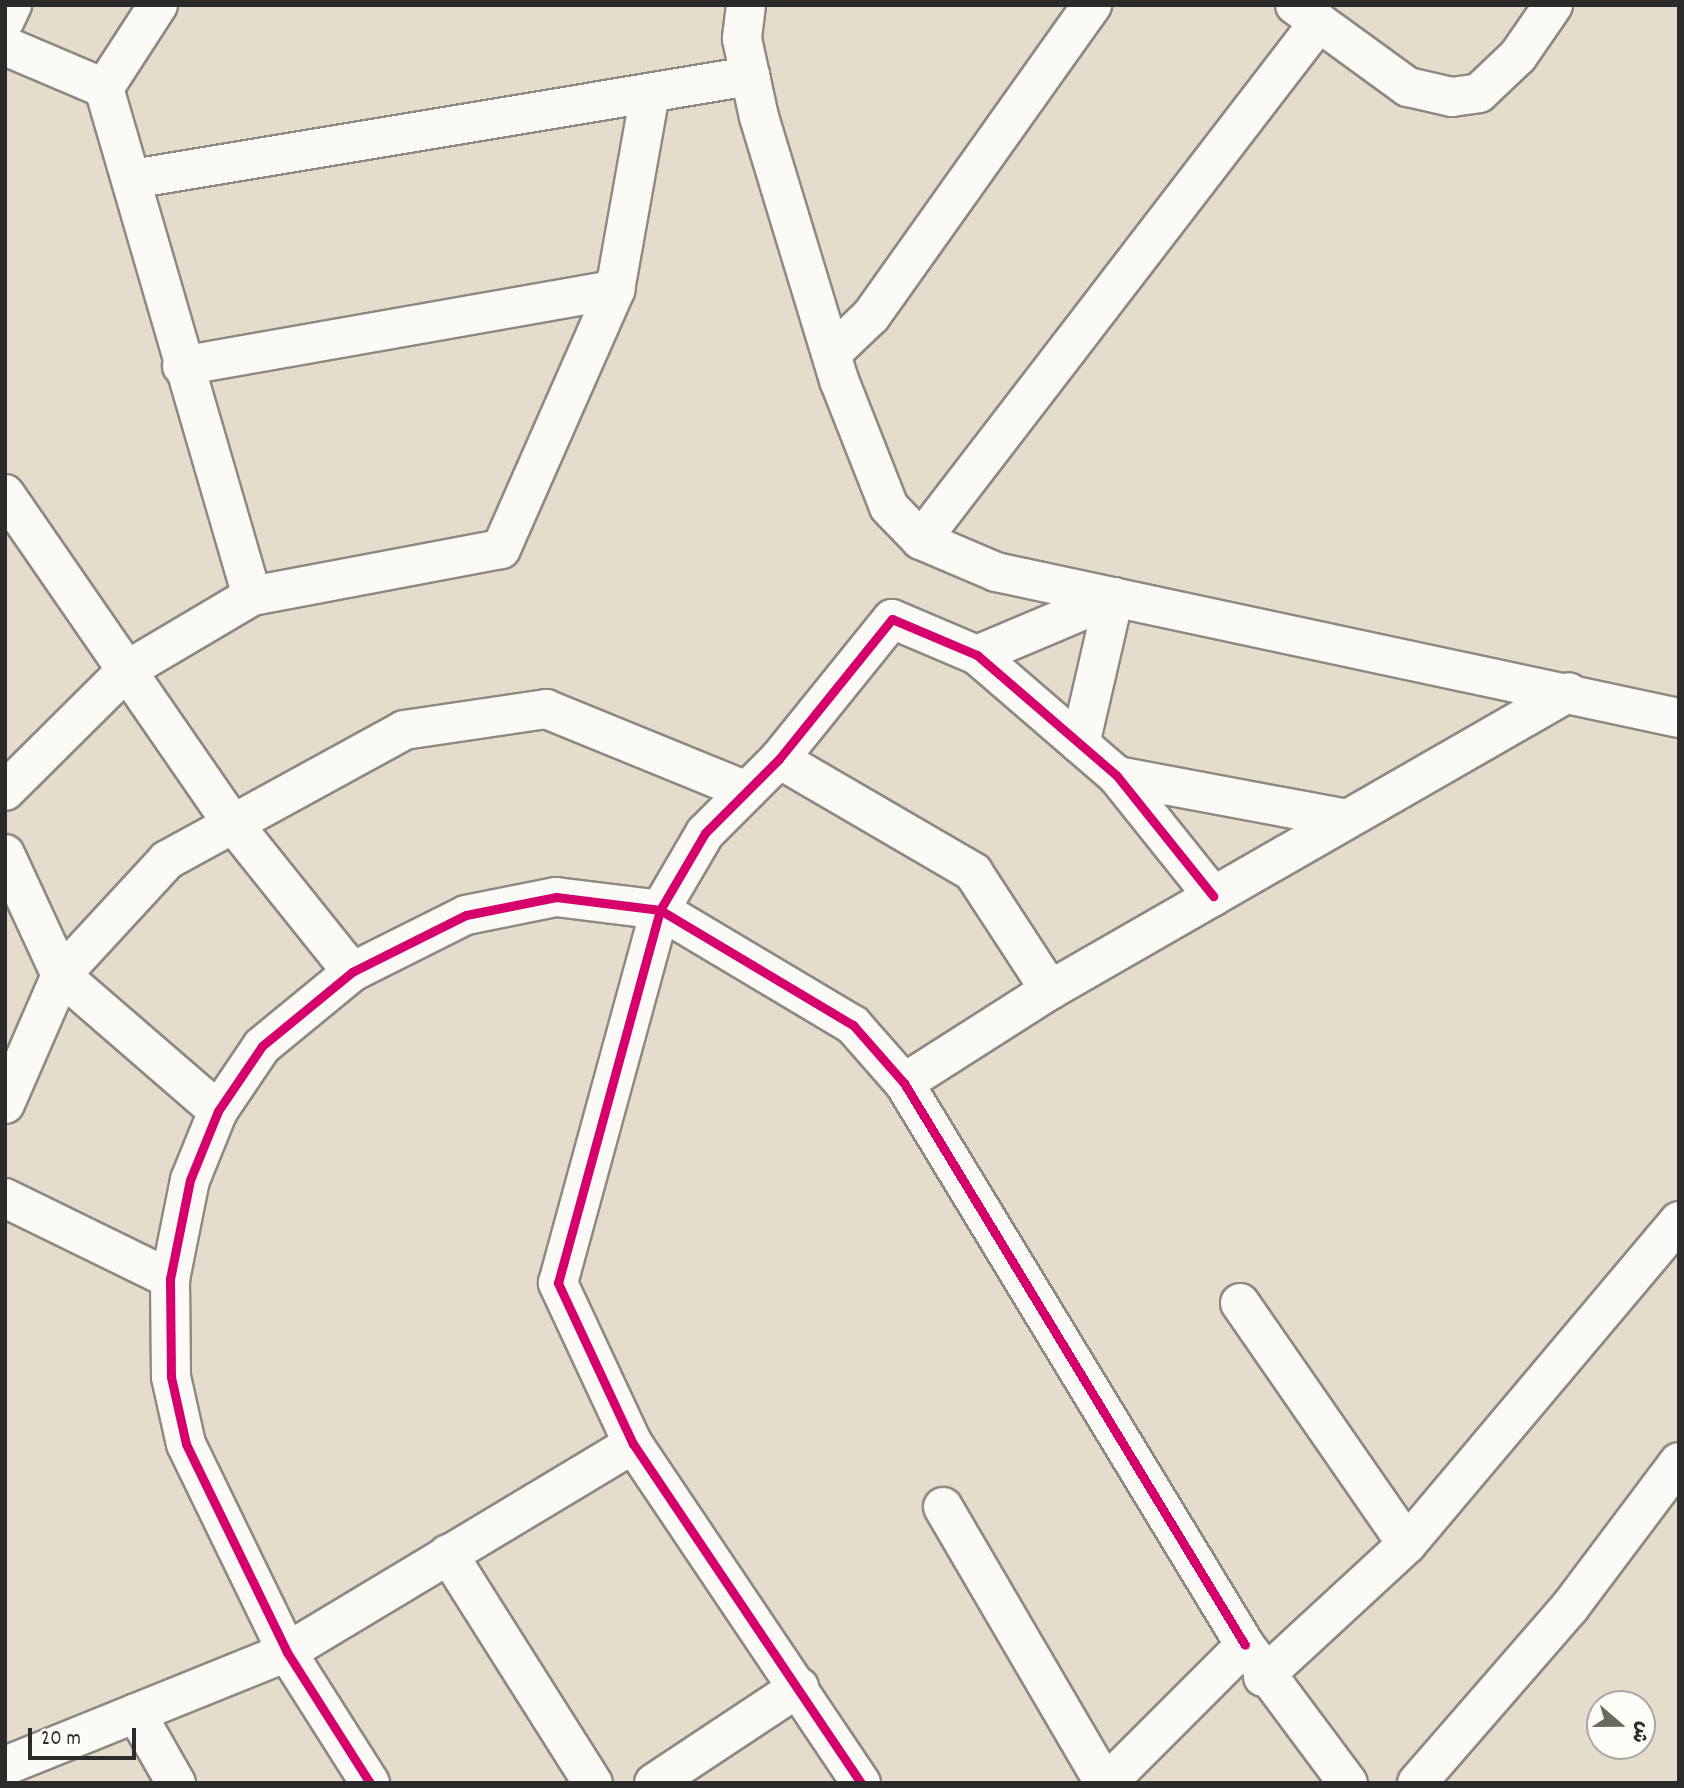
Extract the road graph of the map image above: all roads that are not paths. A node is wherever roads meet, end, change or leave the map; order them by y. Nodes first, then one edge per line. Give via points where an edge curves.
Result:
1 (12, 5) edge
2 (746, 5) edge
3 (1092, 5) edge
4 (1553, 5) edge
5 (160, 6) edge
6 (1307, 14) edge
7 (5, 20) edge
8 (5, 46) edge
9 (750, 76) junction
10 (104, 88) junction
11 (650, 93) junction
12 (133, 179) junction
13 (615, 290) junction
14 (832, 352) junction
15 (182, 366) junction
16 (5, 494) edge
17 (921, 540) junction
18 (252, 596) junction
19 (1114, 597) junction
20 (977, 655) junction
21 (127, 670) junction
22 (1569, 692) junction
23 (1679, 718) edge
24 (1080, 744) junction
25 (779, 760) junction
26 (1117, 776) junction
27 (5, 791) edge
28 (747, 791) junction
29 (1347, 819) junction
30 (231, 821) junction
31 (5, 854) edge
32 (1213, 896) junction
33 (660, 910) junction
34 (352, 972) junction
35 (61, 975) junction
36 (1050, 990) junction
37 (904, 1083) junction
38 (5, 1104) edge
39 (218, 1111) junction
40 (5, 1198) edge
41 (1679, 1221) edge
42 (170, 1279) junction
43 (1240, 1303) dead end
44 (633, 1444) junction
45 (1679, 1462) edge
46 (943, 1507) dead end
47 (1407, 1544) junction
48 (448, 1554) junction
49 (287, 1652) junction
50 (1254, 1661) junction
51 (799, 1688) junction
52 (136, 1713) junction
53 (5, 1766) edge
54 (176, 1783) edge
55 (370, 1783) edge
56 (593, 1783) edge
57 (654, 1783) edge
58 (861, 1783) edge
59 (1105, 1783) edge
60 (1348, 1783) edge
61 (1416, 1783) edge

1 - 7 street
2 - 9 street via 742,39
3 - 14 street via 871,316
4 - 6 street via 1518,56 1479,93 1452,97 1408,87
5 - 10 street
6 - 17 street
8 - 10 street
9 - 11 street
9 - 14 street
10 - 12 street
11 - 12 street
11 - 13 street
12 - 15 street
13 - 15 street
13 - 18 street via 501,549
14 - 17 street via 867,464 889,507
15 - 18 street
16 - 21 street
17 - 19 street via 996,572
18 - 21 street
19 - 20 street
19 - 22 street
19 - 24 street
20 - 24 street
20 - 25 street via 892,618
21 - 27 street
21 - 30 street
22 - 23 street
22 - 29 street
24 - 26 street
25 - 28 street
25 - 36 street via 972,872
26 - 29 street
26 - 32 street
28 - 30 street via 546,709 404,730
28 - 33 street via 705,833
29 - 32 street
30 - 34 street
30 - 35 street via 167,860
31 - 35 street
32 - 36 street
33 - 34 street via 556,897 466,915
33 - 37 street via 853,1025
33 - 44 street via 558,1283
34 - 39 street via 262,1046
35 - 38 street
35 - 39 street
36 - 37 street
37 - 50 street
39 - 42 street via 190,1180
40 - 42 street
41 - 47 street
42 - 49 street via 171,1377 186,1444
43 - 47 street
44 - 48 street
44 - 51 street
45 - 61 street via 1570,1607
46 - 59 street
47 - 50 street
48 - 49 street
48 - 56 street
49 - 52 street
49 - 55 street
50 - 59 street
50 - 60 street
51 - 57 street
51 - 58 street
52 - 53 street
52 - 54 street

